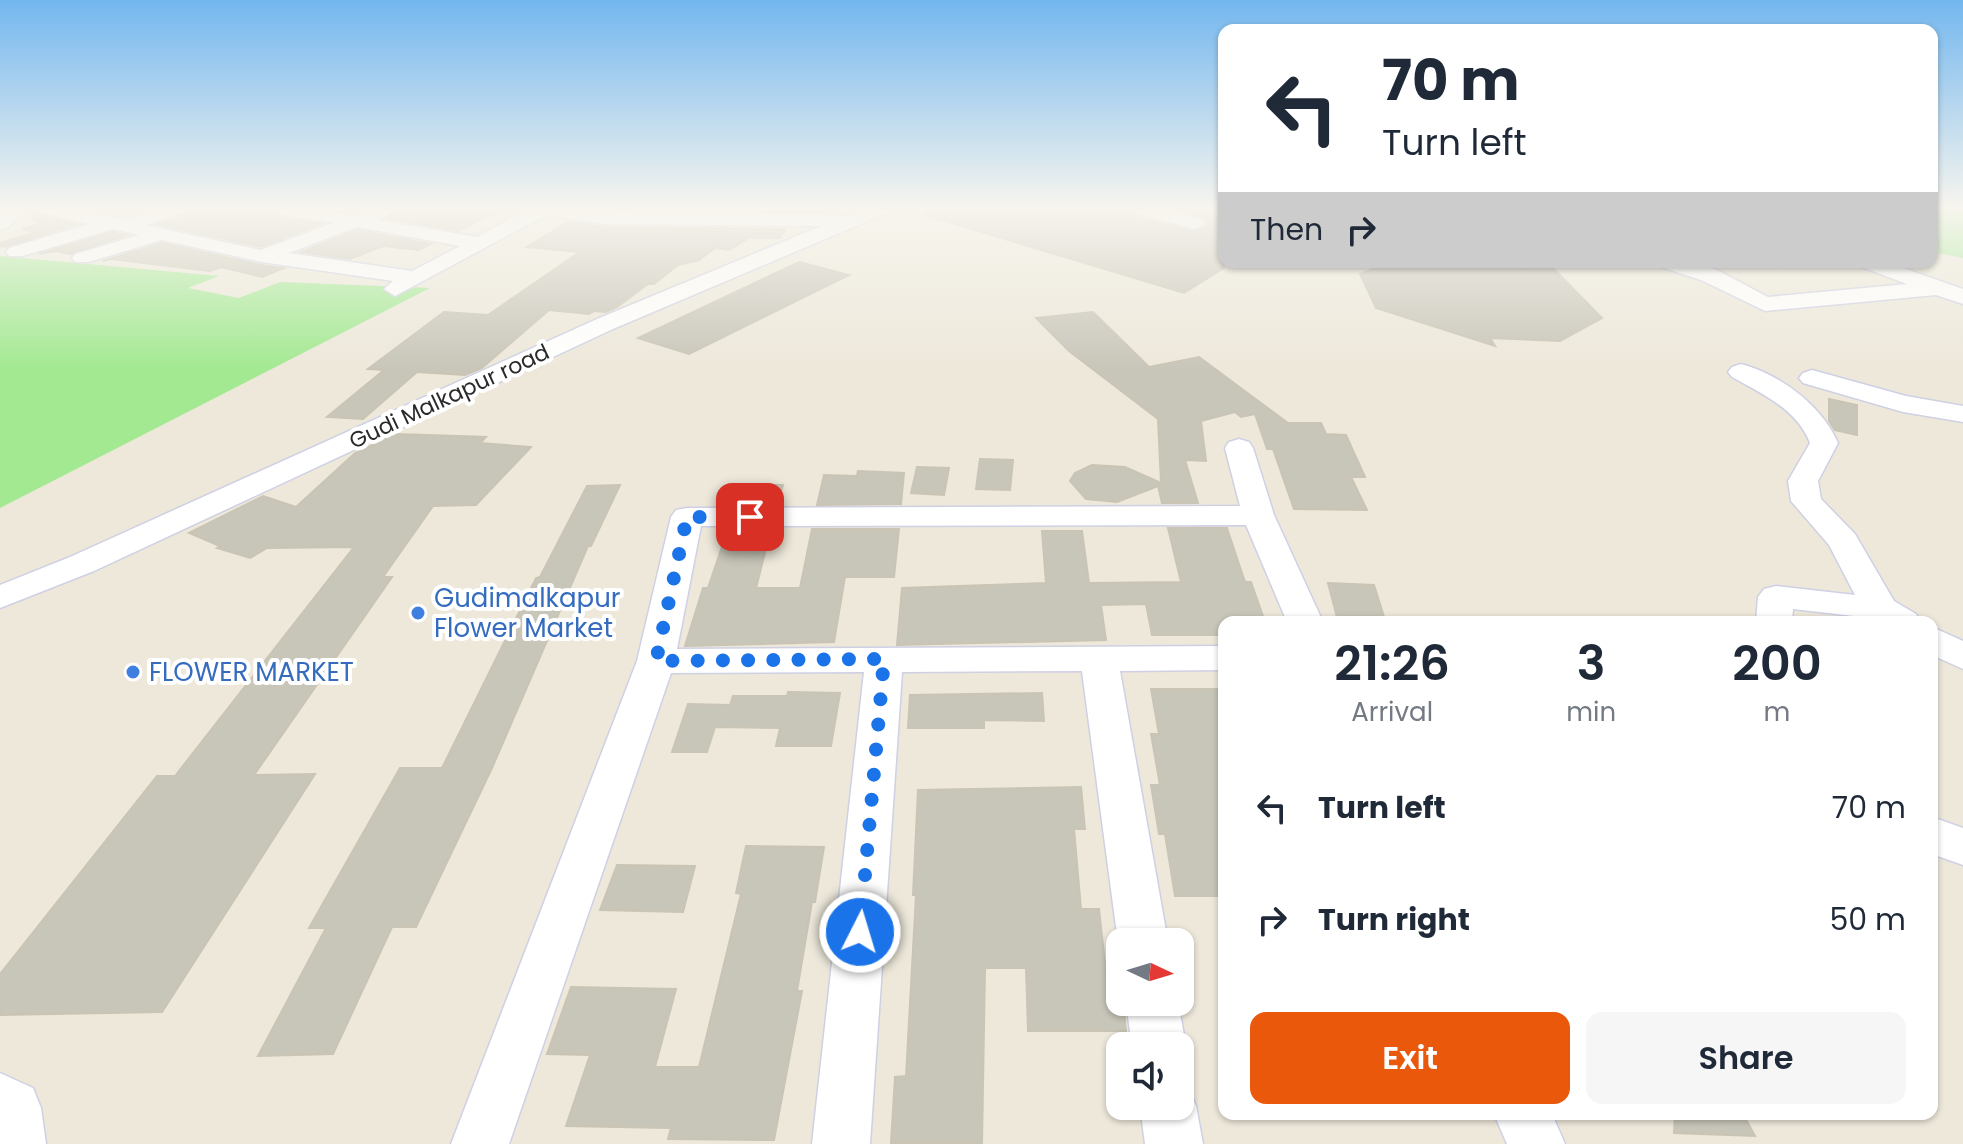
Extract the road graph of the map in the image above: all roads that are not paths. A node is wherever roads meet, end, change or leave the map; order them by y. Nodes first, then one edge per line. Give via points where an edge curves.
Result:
1 (307, 262) edge
2 (445, 262) edge
3 (750, 262) edge
4 (1685, 268) edge
5 (1883, 268) edge
6 (416, 278) junction
7 (1939, 288) junction
8 (395, 289) dead end
9 (1963, 297) edge
10 (1741, 372) dead end
11 (1812, 378) dead end
12 (1963, 414) edge
13 (1239, 448) dead end
14 (1258, 515) junction
15 (5, 598) edge
16 (1891, 615) edge
17 (1302, 616) edge
18 (1774, 616) edge
19 (1938, 642) edge
20 (1099, 657) junction
21 (1963, 657) edge
22 (1218, 658) edge
23 (884, 659) junction
24 (656, 661) junction
25 (1938, 837) edge
26 (1963, 847) edge
27 (1141, 928) edge
28 (0, 1101) edge
29 (1170, 1120) edge
30 (1526, 1120) edge
31 (17, 1144) edge
32 (480, 1144) edge
33 (841, 1144) edge
34 (1174, 1144) edge
35 (1536, 1144) edge

1 - 6 street
2 - 6 street
3 - 15 street, Gudi Malkapur road
4 - 7 street via 1765,304
5 - 7 street
6 - 8 street
7 - 9 street
10 - 16 street via 1789,399 1819,425 1824,443 1803,481 1806,501 1843,541
11 - 12 street via 1903,404
13 - 14 street
14 - 17 street
14 - 24 street via 687,517
16 - 18 street via 1776,597
19 - 21 street
20 - 22 street
20 - 23 street
20 - 27 street
23 - 24 street
23 - 33 street
24 - 32 street
25 - 26 street
28 - 31 street via 13,1108
29 - 34 street
30 - 35 street

